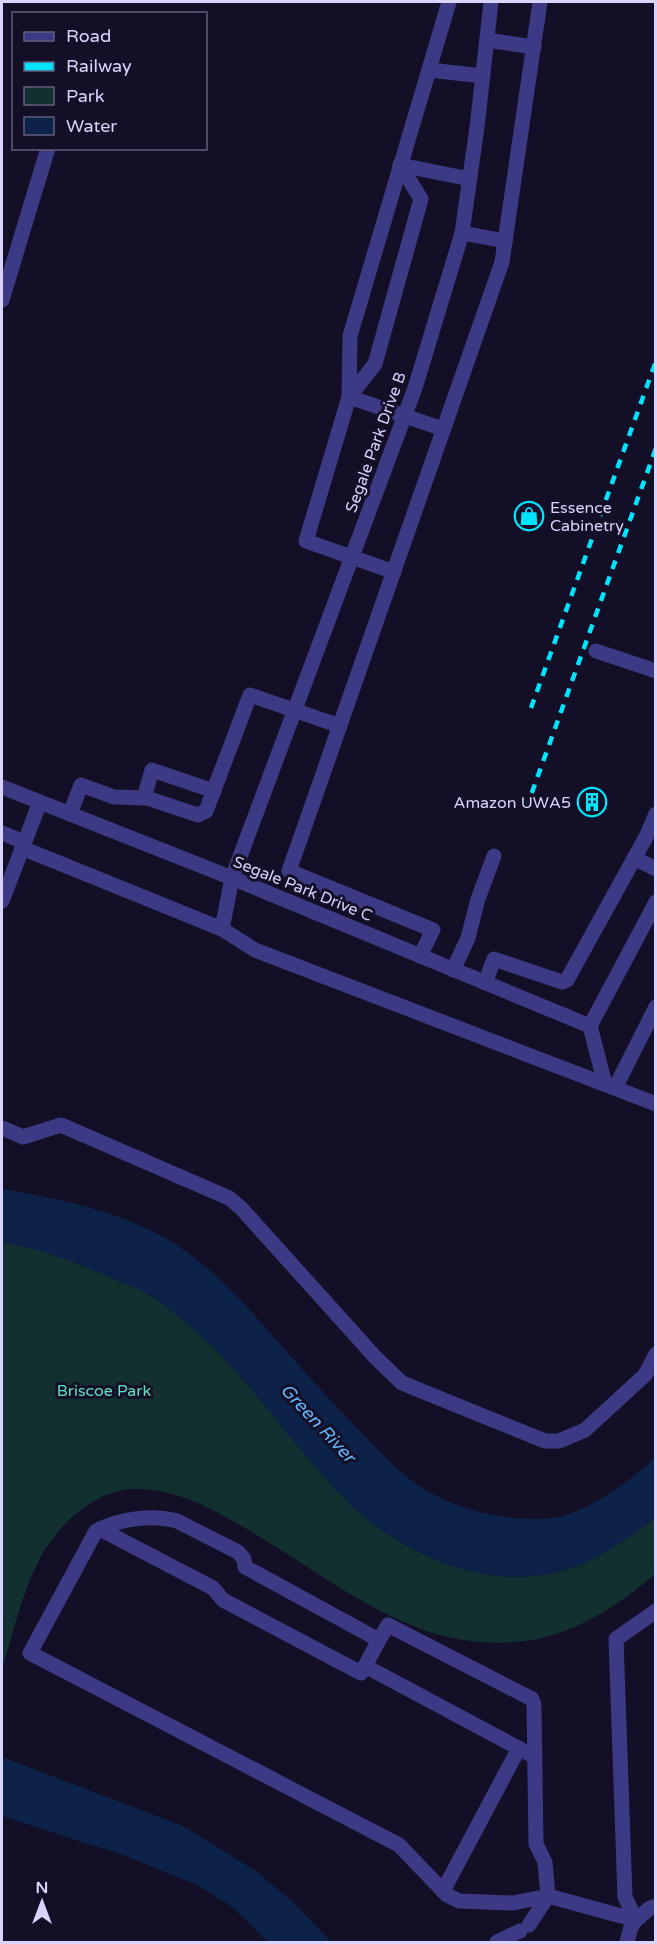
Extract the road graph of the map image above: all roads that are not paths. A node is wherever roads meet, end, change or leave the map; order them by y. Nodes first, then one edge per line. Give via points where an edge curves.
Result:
1 (449, 2) edge
2 (491, 2) edge
3 (540, 2) edge
4 (487, 40) junction
5 (534, 47) junction
6 (429, 70) junction
7 (483, 76) junction
8 (47, 150) edge
9 (400, 165) junction
10 (470, 179) junction
11 (462, 233) junction
12 (505, 241) junction
13 (2, 300) edge
14 (349, 397) junction
15 (405, 416) junction
16 (444, 429) junction
17 (352, 558) junction
18 (394, 572) junction
19 (596, 651) dead end
20 (656, 671) edge
21 (294, 712) junction
22 (340, 726) junction
23 (2, 787) edge
24 (214, 791) junction
25 (144, 798) junction
26 (40, 802) junction
27 (70, 814) junction
28 (656, 814) edge
29 (2, 833) edge
30 (23, 845) junction
31 (494, 856) dead end
32 (634, 858) junction
33 (656, 869) edge
34 (232, 878) junction
35 (2, 901) edge
36 (656, 902) edge
37 (222, 929) junction
38 (420, 956) junction
39 (453, 970) junction
40 (485, 983) junction
41 (656, 1007) edge
42 (590, 1026) junction
43 (610, 1086) junction
44 (656, 1104) edge
45 (2, 1128) edge
46 (656, 1354) edge
47 (100, 1529) junction
48 (656, 1611) edge
49 (379, 1640) junction
50 (365, 1666) junction
51 (519, 1748) junction
52 (536, 1757) junction
53 (443, 1891) junction
54 (548, 1896) junction
55 (656, 1906) edge
56 (636, 1920) junction
57 (497, 1942) edge
58 (627, 1942) edge

1 - 6 street
2 - 4 street, Segale Park Drive B
3 - 5 street
4 - 5 street
4 - 7 street, Segale Park Drive B
5 - 12 street
6 - 7 street
6 - 9 street
7 - 10 street, Segale Park Drive B
8 - 13 street
9 - 10 street
9 - 14 street via 350,336
9 - 14 street via 421,199 375,364
10 - 11 street, Segale Park Drive B
11 - 12 street
11 - 15 street, Segale Park Drive B
12 - 16 street via 502,262
14 - 15 street
14 - 17 street via 306,541
15 - 16 street
15 - 17 street, Segale Park Drive B
16 - 18 street
17 - 18 street
17 - 21 street, Segale Park Drive B
18 - 22 street
19 - 20 street
21 - 22 street
21 - 24 street via 250,695
21 - 34 street, Segale Park Drive B
22 - 38 street via 289,871 433,930
23 - 26 street, Segale Park Drive C
24 - 25 street via 206,811 198,815
24 - 25 street via 152,770
25 - 27 street via 114,797 81,785
26 - 27 street, Segale Park Drive C
26 - 30 street
27 - 34 street, Segale Park Drive C
28 - 32 street
29 - 30 street
30 - 35 street
30 - 37 street
31 - 39 street via 468,938
32 - 33 street
32 - 40 street via 567,980 562,982 494,959
34 - 37 street, Segale Park Drive B
34 - 38 street, Segale Park Drive C
36 - 42 street
37 - 43 street via 255,950
38 - 39 street, Segale Park Drive C
39 - 40 street, Segale Park Drive C
40 - 42 street, Segale Park Drive C
41 - 43 street
42 - 43 street
43 - 44 street
45 - 46 street via 23,1137 61,1125 229,1198 402,1383 545,1441 559,1441 585,1430 645,1375
47 - 49 street via 125,1521 177,1521 238,1552 246,1567
47 - 50 street via 361,1673
47 - 53 street via 30,1653 399,1845
48 - 56 street via 616,1639 625,1897
49 - 50 street
49 - 52 street via 388,1625 532,1699
50 - 51 street
51 - 52 street
51 - 53 street
52 - 54 street via 536,1844 545,1862
53 - 54 street via 469,1903 513,1903
54 - 56 street
54 - 57 street via 525,1928
55 - 56 street
56 - 58 street

